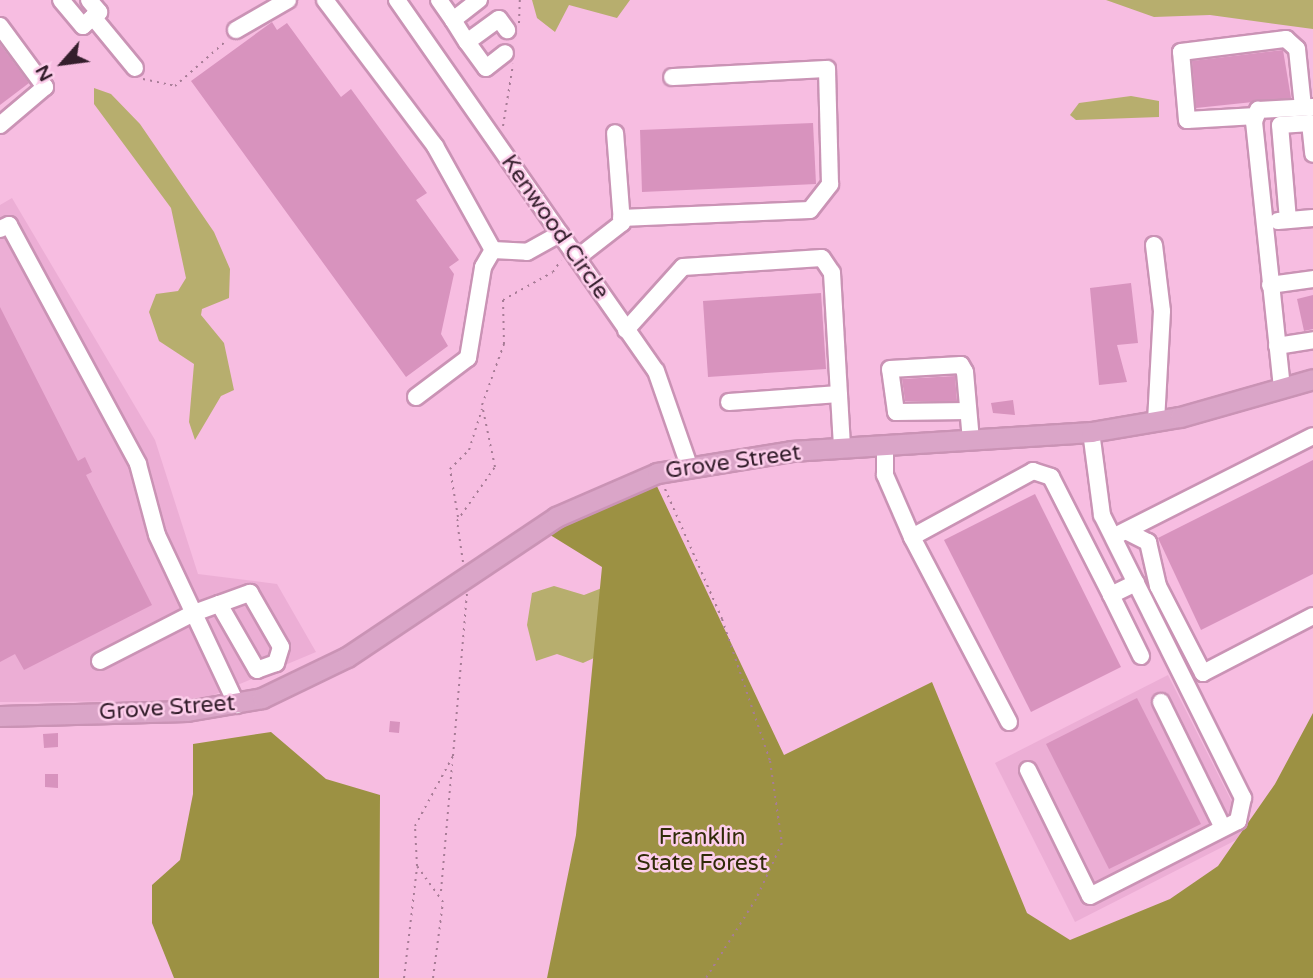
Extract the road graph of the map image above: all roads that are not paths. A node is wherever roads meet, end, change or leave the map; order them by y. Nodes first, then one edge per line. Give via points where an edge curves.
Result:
1 (61, 0) edge
2 (89, 0) edge
3 (288, 0) edge
4 (325, 0) edge
5 (397, 0) edge
6 (439, 0) edge
7 (479, 0) edge
8 (93, 17) junction
9 (453, 20) junction
10 (0, 26) edge
11 (236, 30) road end
12 (512, 30) road end
13 (467, 42) junction
14 (509, 54) road end
15 (135, 68) road end
16 (672, 77) dead end
17 (1308, 107) edge
18 (1256, 116) junction
19 (0, 125) edge
20 (615, 132) dead end
21 (1313, 154) edge
22 (621, 218) junction
23 (1313, 218) edge
24 (1288, 220) junction
25 (1265, 223) junction
26 (0, 229) edge
27 (562, 237) junction
28 (1154, 245) dead end
29 (493, 250) junction
30 (577, 258) junction
31 (1313, 279) edge
32 (1270, 285) junction
33 (626, 330) junction
34 (1313, 340) edge
35 (1277, 346) junction
36 (1313, 379) edge
37 (1282, 387) junction
38 (839, 394) junction
39 (416, 397) dead end
40 (729, 402) dead end
41 (968, 411) junction
42 (1156, 421) junction
43 (1091, 432) junction
44 (1313, 436) edge
45 (971, 441) junction
46 (885, 445) junction
47 (842, 449) junction
48 (689, 466) junction
49 (1119, 534) junction
50 (912, 537) junction
51 (1136, 583) junction
52 (1111, 595) junction
53 (219, 604) junction
54 (194, 613) junction
55 (1313, 616) edge
56 (1141, 656) dead end
57 (100, 662) dead end
58 (1161, 702) dead end
59 (237, 705) junction
60 (0, 716) edge
61 (1009, 722) dead end
62 (1028, 769) dead end
63 (1223, 828) junction

1 - 8 street via 83,26
2 - 8 street via 99,12
3 - 11 street
4 - 29 street via 423,128
5 - 27 street, Kenwood Circle
6 - 9 street
7 - 9 street
8 - 15 street
9 - 13 street
10 - 19 street via 45,87
12 - 13 street via 499,19
13 - 14 street via 486,68
16 - 22 street via 827,69 830,184 810,210
17 - 18 street via 1258,110
17 - 18 street via 1297,49 1286,39 1181,52 1187,120
18 - 25 street
20 - 22 street
21 - 24 street via 1310,123 1280,125
22 - 30 street via 620,228
23 - 24 street
24 - 25 street
25 - 32 street
26 - 54 street via 9,225 138,464 157,535
27 - 29 street via 527,252
27 - 30 street, Kenwood Circle
28 - 42 street via 1162,311
29 - 39 street via 483,267 468,358
30 - 33 street, Kenwood Circle
31 - 32 street
32 - 35 street
33 - 38 street via 683,267 822,258 832,273
33 - 48 street, Kenwood Circle via 670,400
34 - 35 street
35 - 37 street
36 - 37 main road, Grove Street
37 - 42 main road, Grove Street
38 - 40 street
38 - 47 street
41 - 41 street via 961,365 890,369 897,412
41 - 45 street
42 - 43 main road, Grove Street
43 - 45 main road, Grove Street
43 - 49 street via 1102,515
44 - 49 street
45 - 46 main road, Grove Street
46 - 47 main road, Grove Street
46 - 50 street via 885,475
47 - 48 main road, Grove Street
48 - 59 main road, Grove Street via 657,472 574,507 338,663
49 - 51 street
49 - 55 street via 1148,542 1157,586 1203,673
50 - 52 street via 1033,471 1051,477
50 - 61 street
51 - 52 street
51 - 63 street via 1243,798 1238,821
52 - 56 street
53 - 53 street via 250,593 281,647 276,663 257,670
53 - 54 street
54 - 57 street
54 - 59 street
58 - 63 street
59 - 60 main road, Grove Street
62 - 63 street via 1090,896

